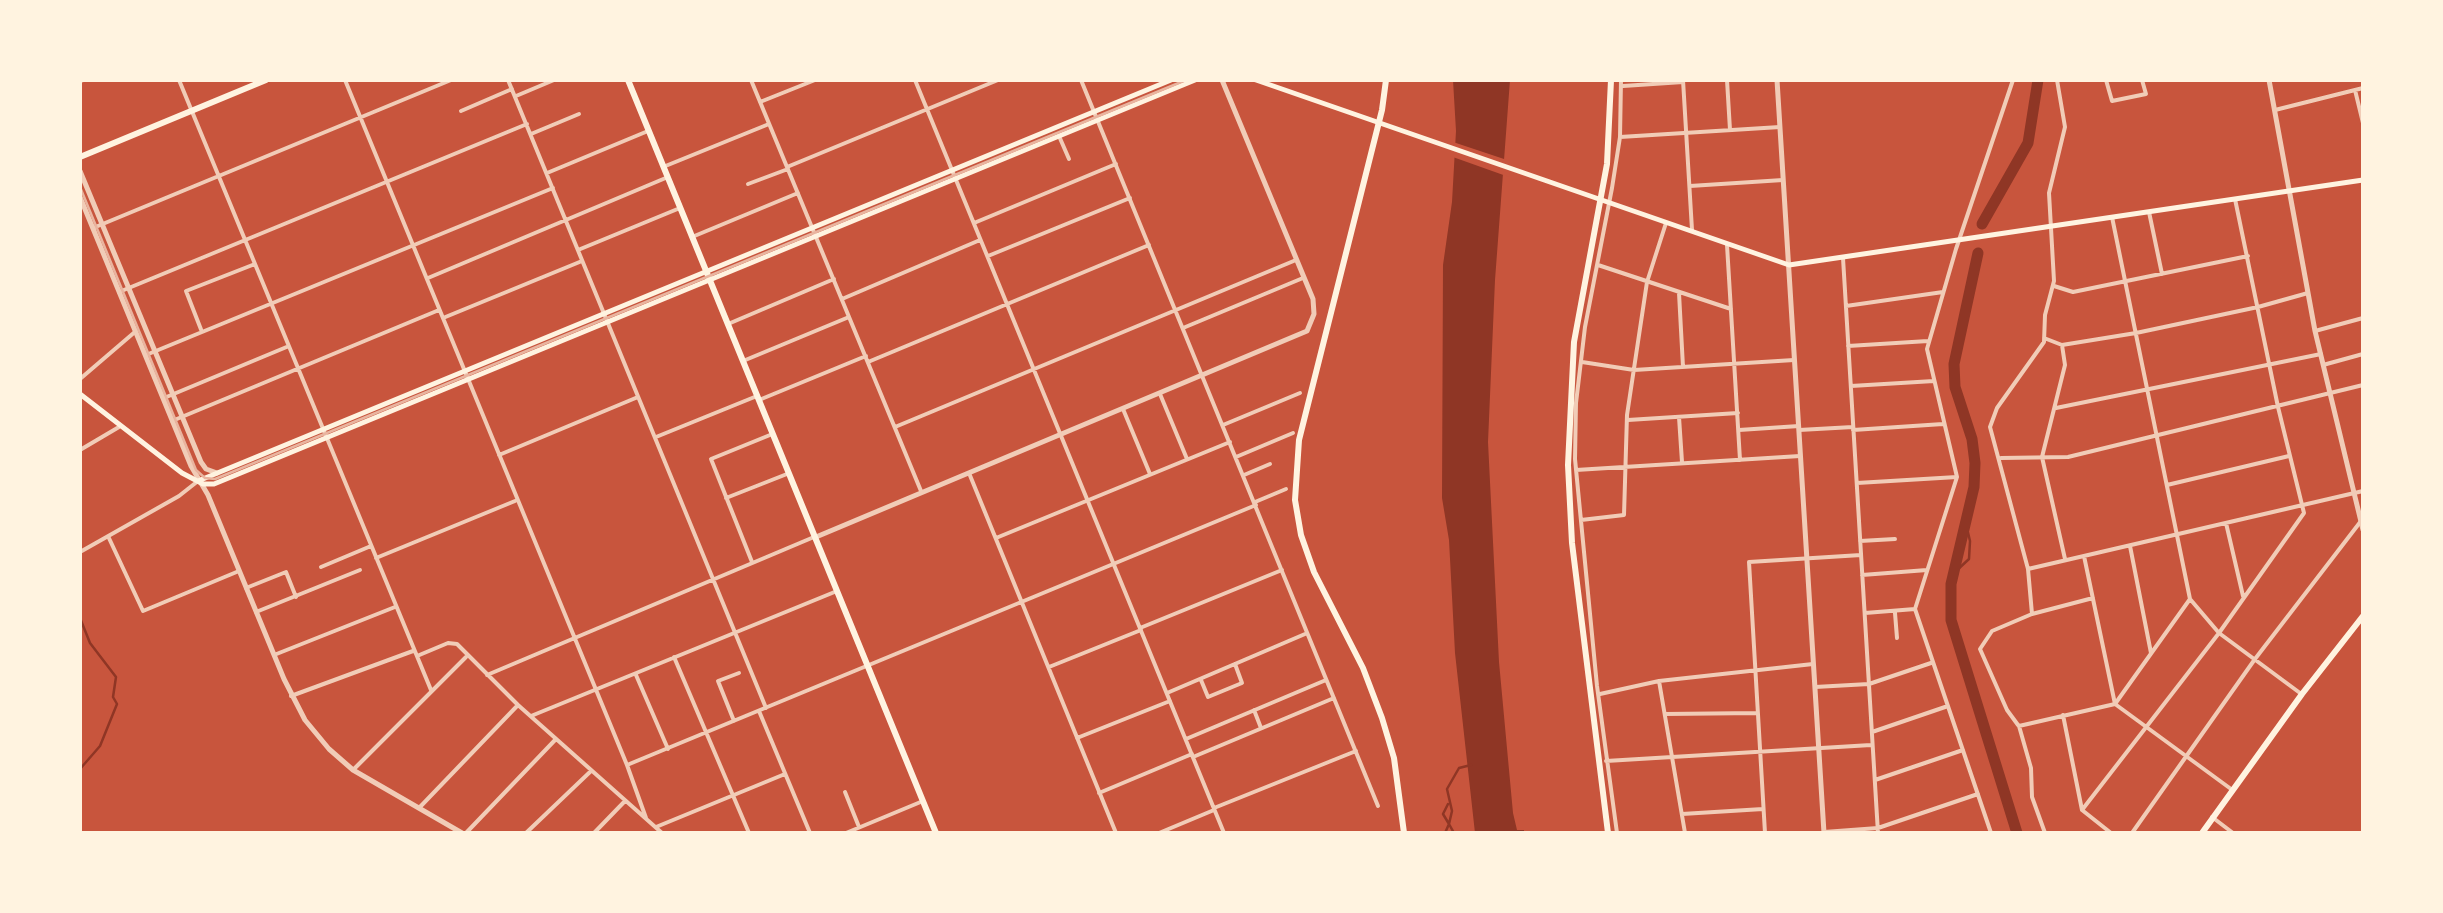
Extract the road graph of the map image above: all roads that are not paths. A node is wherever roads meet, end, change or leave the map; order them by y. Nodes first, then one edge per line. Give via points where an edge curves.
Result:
1 (179, 80) edge
2 (266, 80) edge
3 (345, 80) edge
4 (451, 80) edge
5 (508, 80) edge
6 (554, 80) edge
7 (628, 80) edge
8 (751, 80) edge
9 (815, 80) edge
10 (915, 80) edge
11 (998, 80) edge
12 (1080, 80) edge
13 (1172, 80) edge
14 (1195, 80) edge
15 (1222, 80) edge
16 (1256, 80) edge
17 (1386, 80) edge
18 (1612, 80) edge
19 (1726, 80) edge
20 (1777, 80) edge
21 (2013, 80) edge
22 (2056, 80) edge
23 (2106, 80) edge
24 (2142, 80) edge
25 (2269, 80) edge
26 (1683, 81) edge
27 (1621, 83) edge
28 (2363, 88) edge
29 (512, 90) junction
30 (2355, 90) junction
31 (515, 96) junction
32 (760, 102) junction
33 (927, 109) junction
34 (192, 110) junction
35 (461, 110) dead end
36 (2274, 110) junction
37 (1094, 112) junction
38 (579, 114) dead end
39 (360, 118) junction
40 (1098, 120) junction
41 (2363, 123) edge
42 (526, 124) junction
43 (769, 124) junction
44 (1382, 124) junction
45 (1780, 127) junction
46 (648, 130) junction
47 (1730, 130) junction
48 (1686, 132) junction
49 (531, 134) junction
50 (1059, 136) junction
51 (1620, 136) junction
52 (80, 157) edge
53 (1069, 159) dead end
54 (1116, 164) junction
55 (663, 167) junction
56 (787, 168) junction
57 (952, 170) junction
58 (80, 171) edge
59 (547, 173) junction
60 (219, 176) junction
61 (668, 178) junction
62 (956, 179) junction
63 (1783, 180) junction
64 (2363, 180) edge
65 (387, 182) junction
66 (748, 184) dead end
67 (1690, 186) junction
68 (553, 188) junction
69 (2290, 191) junction
70 (798, 193) junction
71 (80, 197) edge
72 (1130, 198) junction
73 (2236, 199) junction
74 (1601, 200) junction
75 (680, 208) junction
76 (2149, 212) junction
77 (2112, 217) junction
78 (566, 220) junction
79 (974, 223) junction
80 (1666, 223) junction
81 (102, 224) junction
82 (2052, 226) junction
83 (94, 228) junction
84 (812, 228) junction
85 (1693, 233) junction
86 (816, 236) junction
87 (692, 237) junction
88 (245, 240) junction
89 (981, 240) junction
90 (1959, 240) junction
91 (1149, 245) junction
92 (1728, 245) junction
93 (413, 246) junction
94 (578, 250) junction
95 (988, 256) junction
96 (2248, 256) junction
97 (1843, 258) junction
98 (582, 260) junction
99 (1297, 260) junction
100 (255, 264) junction
101 (1596, 264) junction
102 (1788, 265) junction
103 (706, 272) junction
104 (2162, 274) junction
105 (1304, 278) junction
106 (426, 279) junction
107 (710, 280) junction
108 (834, 280) junction
109 (1647, 282) junction
110 (2126, 282) junction
111 (2054, 286) junction
112 (128, 288) junction
113 (120, 292) junction
114 (1944, 292) junction
115 (1679, 293) junction
116 (2308, 293) junction
117 (842, 299) junction
118 (272, 304) junction
119 (1008, 304) junction
120 (1846, 306) junction
121 (2258, 307) junction
122 (1731, 309) junction
123 (439, 310) junction
124 (1176, 310) junction
125 (604, 314) junction
126 (849, 317) junction
127 (442, 318) junction
128 (2363, 318) edge
129 (608, 322) junction
130 (728, 324) junction
131 (1183, 328) junction
132 (136, 331) junction
133 (2315, 331) junction
134 (202, 332) junction
135 (2136, 333) junction
136 (2044, 338) junction
137 (1929, 341) junction
138 (2062, 344) junction
139 (289, 346) junction
140 (1848, 346) junction
141 (154, 352) junction
142 (2320, 354) junction
143 (2363, 354) edge
144 (146, 355) junction
145 (867, 359) junction
146 (1794, 360) junction
147 (743, 361) junction
148 (1582, 362) junction
149 (1734, 364) junction
150 (2323, 364) junction
151 (2269, 365) junction
152 (1683, 367) junction
153 (1034, 368) junction
154 (298, 369) junction
155 (1634, 370) junction
156 (465, 371) junction
157 (1203, 375) junction
158 (80, 379) edge
159 (468, 380) junction
160 (1934, 380) junction
161 (2363, 385) edge
162 (1850, 386) junction
163 (2148, 391) junction
164 (1300, 393) dead end
165 (80, 394) edge
166 (172, 394) junction
167 (1160, 394) junction
168 (2330, 395) junction
169 (639, 397) junction
170 (163, 398) junction
171 (758, 398) junction
172 (2278, 407) junction
173 (2056, 408) junction
174 (1124, 409) junction
175 (1738, 413) junction
176 (1679, 417) junction
177 (182, 418) junction
178 (1626, 420) junction
179 (172, 421) junction
180 (1944, 424) junction
181 (1223, 425) junction
182 (121, 426) junction
183 (895, 427) junction
184 (1799, 428) junction
185 (1853, 428) junction
186 (324, 430) junction
187 (1739, 430) junction
188 (773, 434) junction
189 (1062, 434) junction
190 (1293, 434) dead end
191 (2156, 436) junction
192 (656, 437) junction
193 (327, 438) junction
194 (1230, 442) junction
195 (80, 450) edge
196 (499, 455) junction
197 (1800, 456) junction
198 (2289, 456) junction
199 (1236, 457) junction
200 (2042, 457) junction
201 (1187, 458) junction
202 (2001, 458) junction
203 (1740, 460) junction
204 (1270, 464) dead end
205 (1682, 464) junction
206 (202, 465) junction
207 (1625, 467) junction
208 (1575, 470) junction
209 (789, 473) junction
210 (969, 473) junction
211 (217, 474) junction
212 (1150, 474) junction
213 (1244, 475) junction
214 (1958, 476) junction
215 (198, 481) junction
216 (1856, 483) junction
217 (2167, 485) junction
218 (1286, 489) dead end
219 (2363, 491) edge
220 (922, 493) junction
221 (2354, 493) junction
222 (726, 498) junction
223 (518, 500) junction
224 (1088, 500) junction
225 (1255, 504) junction
226 (2302, 505) junction
227 (1581, 520) junction
228 (2226, 523) junction
229 (2362, 526) edge
230 (2177, 535) junction
231 (108, 536) junction
232 (816, 536) junction
233 (996, 538) junction
234 (1895, 540) dead end
235 (1860, 541) junction
236 (371, 546) junction
237 (2130, 546) junction
238 (80, 552) edge
239 (1861, 555) junction
240 (2084, 556) junction
241 (376, 558) junction
242 (1807, 559) junction
243 (2065, 560) junction
244 (752, 562) junction
245 (1114, 564) junction
246 (321, 567) dead end
247 (2028, 569) junction
248 (360, 570) dead end
249 (1282, 570) junction
250 (1927, 570) junction
251 (240, 572) junction
252 (1862, 575) junction
253 (714, 579) junction
254 (246, 588) junction
255 (838, 590) junction
256 (296, 596) junction
257 (2243, 596) junction
258 (2093, 598) junction
259 (2190, 600) junction
260 (1022, 604) junction
261 (396, 606) junction
262 (1915, 610) junction
263 (1895, 611) junction
264 (256, 612) junction
265 (1865, 612) junction
266 (2032, 614) junction
267 (2363, 616) edge
268 (1141, 629) junction
269 (736, 632) junction
270 (2219, 633) junction
271 (1307, 634) junction
272 (573, 637) junction
273 (1896, 638) dead end
274 (416, 653) junction
275 (2151, 654) junction
276 (274, 655) junction
277 (468, 655) junction
278 (674, 657) junction
279 (2254, 659) junction
280 (1932, 662) junction
281 (1235, 664) junction
282 (1813, 664) junction
283 (869, 667) junction
284 (1048, 667) junction
285 (1755, 668) junction
286 (739, 673) dead end
287 (635, 674) junction
288 (487, 675) junction
289 (1201, 679) junction
290 (1326, 680) junction
291 (1659, 681) junction
292 (1869, 684) junction
293 (1814, 687) junction
294 (431, 690) junction
295 (595, 690) junction
296 (1167, 693) junction
297 (2302, 694) junction
298 (1598, 695) junction
299 (291, 696) junction
300 (1334, 698) junction
301 (1170, 701) junction
302 (2114, 704) junction
303 (518, 705) junction
304 (1948, 706) junction
305 (766, 708) junction
306 (1254, 710) junction
307 (760, 711) junction
308 (1758, 713) junction
309 (1665, 714) junction
310 (2063, 714) junction
311 (531, 716) junction
312 (734, 722) junction
313 (2019, 726) junction
314 (2144, 726) junction
315 (1262, 728) junction
316 (708, 732) junction
317 (1872, 732) junction
318 (556, 738) junction
319 (1077, 738) junction
320 (1186, 739) junction
321 (1873, 744) junction
322 (1818, 748) junction
323 (668, 749) junction
324 (1963, 750) junction
325 (1356, 751) junction
326 (1760, 752) junction
327 (1192, 756) junction
328 (2186, 756) junction
329 (1674, 757) junction
330 (1606, 761) junction
331 (627, 765) junction
332 (353, 770) junction
333 (592, 770) junction
334 (785, 774) junction
335 (1875, 780) junction
336 (2232, 790) junction
337 (845, 792) dead end
338 (1100, 792) junction
339 (1978, 794) junction
340 (734, 796) junction
341 (626, 800) junction
342 (922, 800) junction
343 (1378, 806) dead end
344 (419, 808) junction
345 (1214, 809) junction
346 (1764, 809) junction
347 (2082, 810) junction
348 (1682, 814) junction
349 (646, 818) junction
350 (2212, 818) junction
351 (860, 827) junction
352 (659, 831) edge
353 (1878, 831) edge
354 (1824, 832) edge
355 (464, 833) edge
356 (526, 833) edge
357 (594, 833) edge
358 (749, 833) edge
359 (810, 833) edge
360 (846, 833) edge
361 (936, 833) edge
362 (1116, 833) edge
363 (1158, 833) edge
364 (1224, 833) edge
365 (1404, 833) edge
366 (1608, 833) edge
367 (1617, 833) edge
368 (1685, 833) edge
369 (1765, 833) edge
370 (1991, 833) edge
371 (2045, 833) edge
372 (2110, 833) edge
373 (2132, 833) edge
374 (2202, 833) edge
375 (2233, 833) edge

1 - 34 street
2 - 34 main road
3 - 39 street
4 - 39 street
5 - 29 street
6 - 31 street
7 - 46 main road
8 - 32 street
9 - 32 street
10 - 33 street
11 - 33 street
12 - 37 street
13 - 37 main road
14 - 40 main road
15 - 99 street
16 - 44 main road
17 - 44 main road
18 - 74 main road
19 - 47 street
20 - 45 street
21 - 90 street
22 - 82 street via 2064,126 2049,193
23 - 24 street via 2112,101 2146,94
25 - 36 street
26 - 27 street
26 - 48 street
27 - 51 street
28 - 30 street
29 - 31 street
29 - 35 street
30 - 36 street
30 - 41 street
31 - 42 street
32 - 43 street
33 - 56 street
33 - 57 street
34 - 52 main road
34 - 60 street
36 - 69 street
37 - 40 street
37 - 57 main road
38 - 49 street
39 - 60 street
39 - 65 street
40 - 50 main road
40 - 54 street
42 - 49 street
42 - 65 street
43 - 55 street
43 - 56 street
44 - 74 main road
44 - 365 main road via 1299,440 1295,500 1314,572 1382,718
45 - 47 street
45 - 63 street
46 - 55 main road
46 - 59 street
47 - 48 street
48 - 51 street
48 - 67 street
49 - 59 street
50 - 53 street
50 - 62 main road
51 - 74 street
54 - 72 street
54 - 79 street
55 - 61 main road
56 - 66 street
56 - 70 street
57 - 62 street
57 - 84 main road
58 - 81 street
59 - 68 street
60 - 81 street
60 - 88 street
61 - 75 main road
61 - 78 street
62 - 79 street
62 - 86 main road
63 - 67 street
63 - 102 street
64 - 69 main road
65 - 88 street
65 - 93 street
67 - 85 street
68 - 78 street
68 - 93 street
69 - 73 main road
69 - 116 street
70 - 84 street
70 - 87 street
71 - 83 street
72 - 91 street
72 - 95 street
73 - 76 main road
73 - 96 street
74 - 80 main road
74 - 101 street
74 - 366 main road via 1576,328 1568,465
75 - 87 main road
75 - 94 street
76 - 77 main road
76 - 104 street
77 - 82 main road
77 - 110 street
78 - 94 street
78 - 106 street
79 - 89 street
80 - 85 main road
80 - 109 street
81 - 83 street
81 - 112 street
82 - 90 main road
82 - 111 street
83 - 113 street
84 - 86 street
84 - 103 main road
85 - 92 main road
86 - 107 main road
86 - 108 street
87 - 103 main road
88 - 100 street
88 - 112 street
89 - 95 street
89 - 117 street
90 - 97 main road
90 - 114 street
91 - 119 street
91 - 124 street
92 - 102 main road
92 - 122 street
93 - 106 street
93 - 118 street
94 - 98 street
95 - 119 street
96 - 104 street
96 - 121 street
97 - 102 main road
97 - 120 street
98 - 125 street
98 - 127 street
99 - 105 street
99 - 124 street
100 - 118 street
100 - 134 street via 186,292
101 - 109 street
101 - 148 street
102 - 146 street
103 - 107 main road
103 - 125 main road
104 - 110 street
105 - 131 street
105 - 157 street via 1315,308 1307,331
106 - 123 street
107 - 129 main road
107 - 130 main road
108 - 117 street
108 - 130 street
109 - 115 street
109 - 155 street
110 - 111 street via 2073,292
110 - 135 street
111 - 136 street
112 - 113 street
112 - 141 street
113 - 132 street
114 - 120 street
114 - 137 street
115 - 122 street
115 - 152 street
116 - 121 street
116 - 133 street
117 - 126 street
118 - 134 street
118 - 139 street
119 - 145 street
119 - 153 street
120 - 140 street
121 - 135 street
121 - 151 street
122 - 149 street
123 - 127 street
123 - 154 street
124 - 131 street
124 - 153 street
125 - 129 street
125 - 156 main road
126 - 145 street
126 - 147 street
127 - 156 street
128 - 133 street
129 - 159 main road
129 - 169 street
130 - 147 main road
131 - 157 street
132 - 144 street
132 - 158 street
133 - 142 street
134 - 141 street
135 - 138 street
135 - 163 street
136 - 138 street
136 - 202 street via 1990,427
137 - 140 street
137 - 160 street
138 - 173 street
139 - 154 street
139 - 166 street
140 - 162 street
141 - 144 street
141 - 166 street
142 - 150 street
142 - 151 street
143 - 150 street
144 - 170 street
145 - 171 street
145 - 183 street
146 - 149 street
146 - 184 street
147 - 171 main road
148 - 155 street
148 - 208 street
149 - 152 street
149 - 175 street
150 - 168 street
151 - 163 street
151 - 172 street
152 - 155 street
153 - 183 street
153 - 189 street
154 - 177 street
154 - 186 street
155 - 178 street
156 - 159 street
156 - 186 main road
157 - 167 street
157 - 181 street
159 - 193 main road
159 - 196 street
160 - 162 street
160 - 180 street
161 - 168 street
162 - 185 street
163 - 173 street
163 - 191 street
164 - 181 street
165 - 182 main road
166 - 170 street
166 - 177 street
167 - 174 street
167 - 201 street
168 - 172 street
168 - 221 street
169 - 192 street
169 - 196 street
170 - 179 street
171 - 188 main road
171 - 192 street
172 - 191 street
172 - 198 street
173 - 200 street
174 - 189 street
174 - 212 street
175 - 176 street
175 - 187 street
176 - 178 street
176 - 205 street
177 - 179 street
177 - 206 street
178 - 207 street
179 - 215 street
180 - 185 street
180 - 214 street
181 - 194 street
182 - 195 street
182 - 215 main road
183 - 220 street
184 - 185 street
184 - 187 street
184 - 197 street
185 - 216 street
186 - 193 street
186 - 211 main road
187 - 203 street
188 - 209 main road
188 - 222 street via 711,459
189 - 210 street
189 - 224 street
190 - 199 street
191 - 200 street
191 - 217 street
192 - 253 street
193 - 215 main road via 214,484
193 - 236 street
194 - 199 street
194 - 201 street
196 - 223 street
197 - 203 street
197 - 242 street
198 - 217 street
198 - 226 street
199 - 213 street
200 - 202 street
200 - 243 street
201 - 212 street
202 - 247 street
203 - 205 street
204 - 213 street
205 - 207 street
206 - 211 street
206 - 215 street
207 - 208 street
207 - 227 street via 1623,516
208 - 227 street
209 - 222 street
209 - 232 main road
210 - 220 street
210 - 233 street
211 - 215 main road
212 - 224 street
213 - 225 street
214 - 216 street
214 - 250 street
215 - 231 street
215 - 251 street
216 - 235 street
217 - 230 street
218 - 225 street
219 - 221 street
220 - 232 street
221 - 226 street
221 - 229 street
222 - 244 street
223 - 241 street
223 - 272 street
224 - 233 street
224 - 245 street
225 - 245 street
225 - 249 street
226 - 228 street
226 - 257 street via 2304,513
227 - 298 street
228 - 230 street
228 - 257 street
229 - 279 street
230 - 237 street
230 - 259 street
231 - 238 street
231 - 251 street via 143,611
232 - 244 street
232 - 255 main road
233 - 260 street
234 - 235 street
235 - 239 street
236 - 241 street
236 - 246 street
237 - 240 street
237 - 275 street
239 - 242 street
239 - 252 street
240 - 243 street
240 - 258 street
241 - 261 street
242 - 282 street
242 - 285 street via 1748,562
243 - 247 street
244 - 253 street
245 - 260 street
245 - 268 street
247 - 266 street
248 - 256 street
249 - 268 street
249 - 271 street
250 - 252 street
250 - 262 street
251 - 254 street
252 - 265 street
253 - 269 street
253 - 272 street
254 - 256 street via 286,572
254 - 264 street
255 - 269 street
255 - 283 main road
256 - 264 street
257 - 270 street
258 - 266 street
258 - 302 street
259 - 270 street
259 - 275 street
260 - 283 street
260 - 284 street
261 - 274 street
261 - 276 street
262 - 263 street
262 - 280 street
263 - 265 street
263 - 273 street
264 - 276 street
265 - 292 street
266 - 313 street via 1992,631 1980,649
267 - 297 main road
268 - 284 street
268 - 296 street
269 - 278 street
269 - 305 street
270 - 279 street
270 - 314 street
271 - 281 street
271 - 290 street
272 - 288 street
272 - 295 street
274 - 277 street via 452,642
274 - 294 street
274 - 299 street
275 - 302 street
276 - 299 street
277 - 288 street
277 - 294 street
278 - 287 street
278 - 316 street
279 - 297 street
279 - 328 street
280 - 292 street
280 - 304 street
281 - 289 street
281 - 289 street via 1242,683 1208,697
282 - 285 street
282 - 293 street
283 - 305 street
283 - 342 main road
284 - 319 street
285 - 291 street
285 - 308 street
286 - 312 street via 718,681
287 - 295 street
287 - 323 street
288 - 303 street
289 - 296 street
290 - 300 street
290 - 306 street
291 - 298 street
291 - 309 street
292 - 293 street
292 - 317 street
293 - 322 street
294 - 332 street
295 - 311 street
295 - 331 street
296 - 301 street
297 - 336 main road
298 - 330 street
299 - 332 street via 315,734
300 - 315 street
300 - 325 street
301 - 319 street
301 - 320 street
302 - 310 street
302 - 314 street
303 - 311 street
303 - 344 street
304 - 317 street
304 - 324 street
305 - 307 street
306 - 315 street
306 - 320 street
307 - 312 street
307 - 334 street
308 - 309 street
308 - 326 street
309 - 329 street
310 - 313 street
310 - 347 street
311 - 318 street
312 - 316 street
313 - 371 street
314 - 328 street
314 - 347 street
315 - 327 street
316 - 323 street
316 - 340 street
317 - 321 street
318 - 333 street
318 - 355 street
319 - 338 street
320 - 327 street
321 - 322 street
321 - 335 street
322 - 326 street
322 - 354 street
323 - 331 street
324 - 335 street
324 - 339 street
325 - 343 street
325 - 345 street
326 - 329 street
326 - 346 street
327 - 338 street
327 - 345 street
328 - 336 street
328 - 373 street
329 - 330 street
329 - 348 street
330 - 367 street
331 - 349 street
332 - 344 street
333 - 341 street
333 - 356 street
334 - 340 street
334 - 359 street
335 - 353 street
336 - 350 main road
337 - 351 street
338 - 362 street
339 - 353 street
339 - 370 street
340 - 352 street
340 - 358 street
341 - 349 street
341 - 357 street
342 - 351 street
342 - 361 main road
344 - 355 street
345 - 363 street
345 - 364 street
346 - 348 street
346 - 369 street
347 - 372 street
348 - 368 street
349 - 352 street
350 - 374 main road
350 - 375 street
351 - 360 street
353 - 354 street

